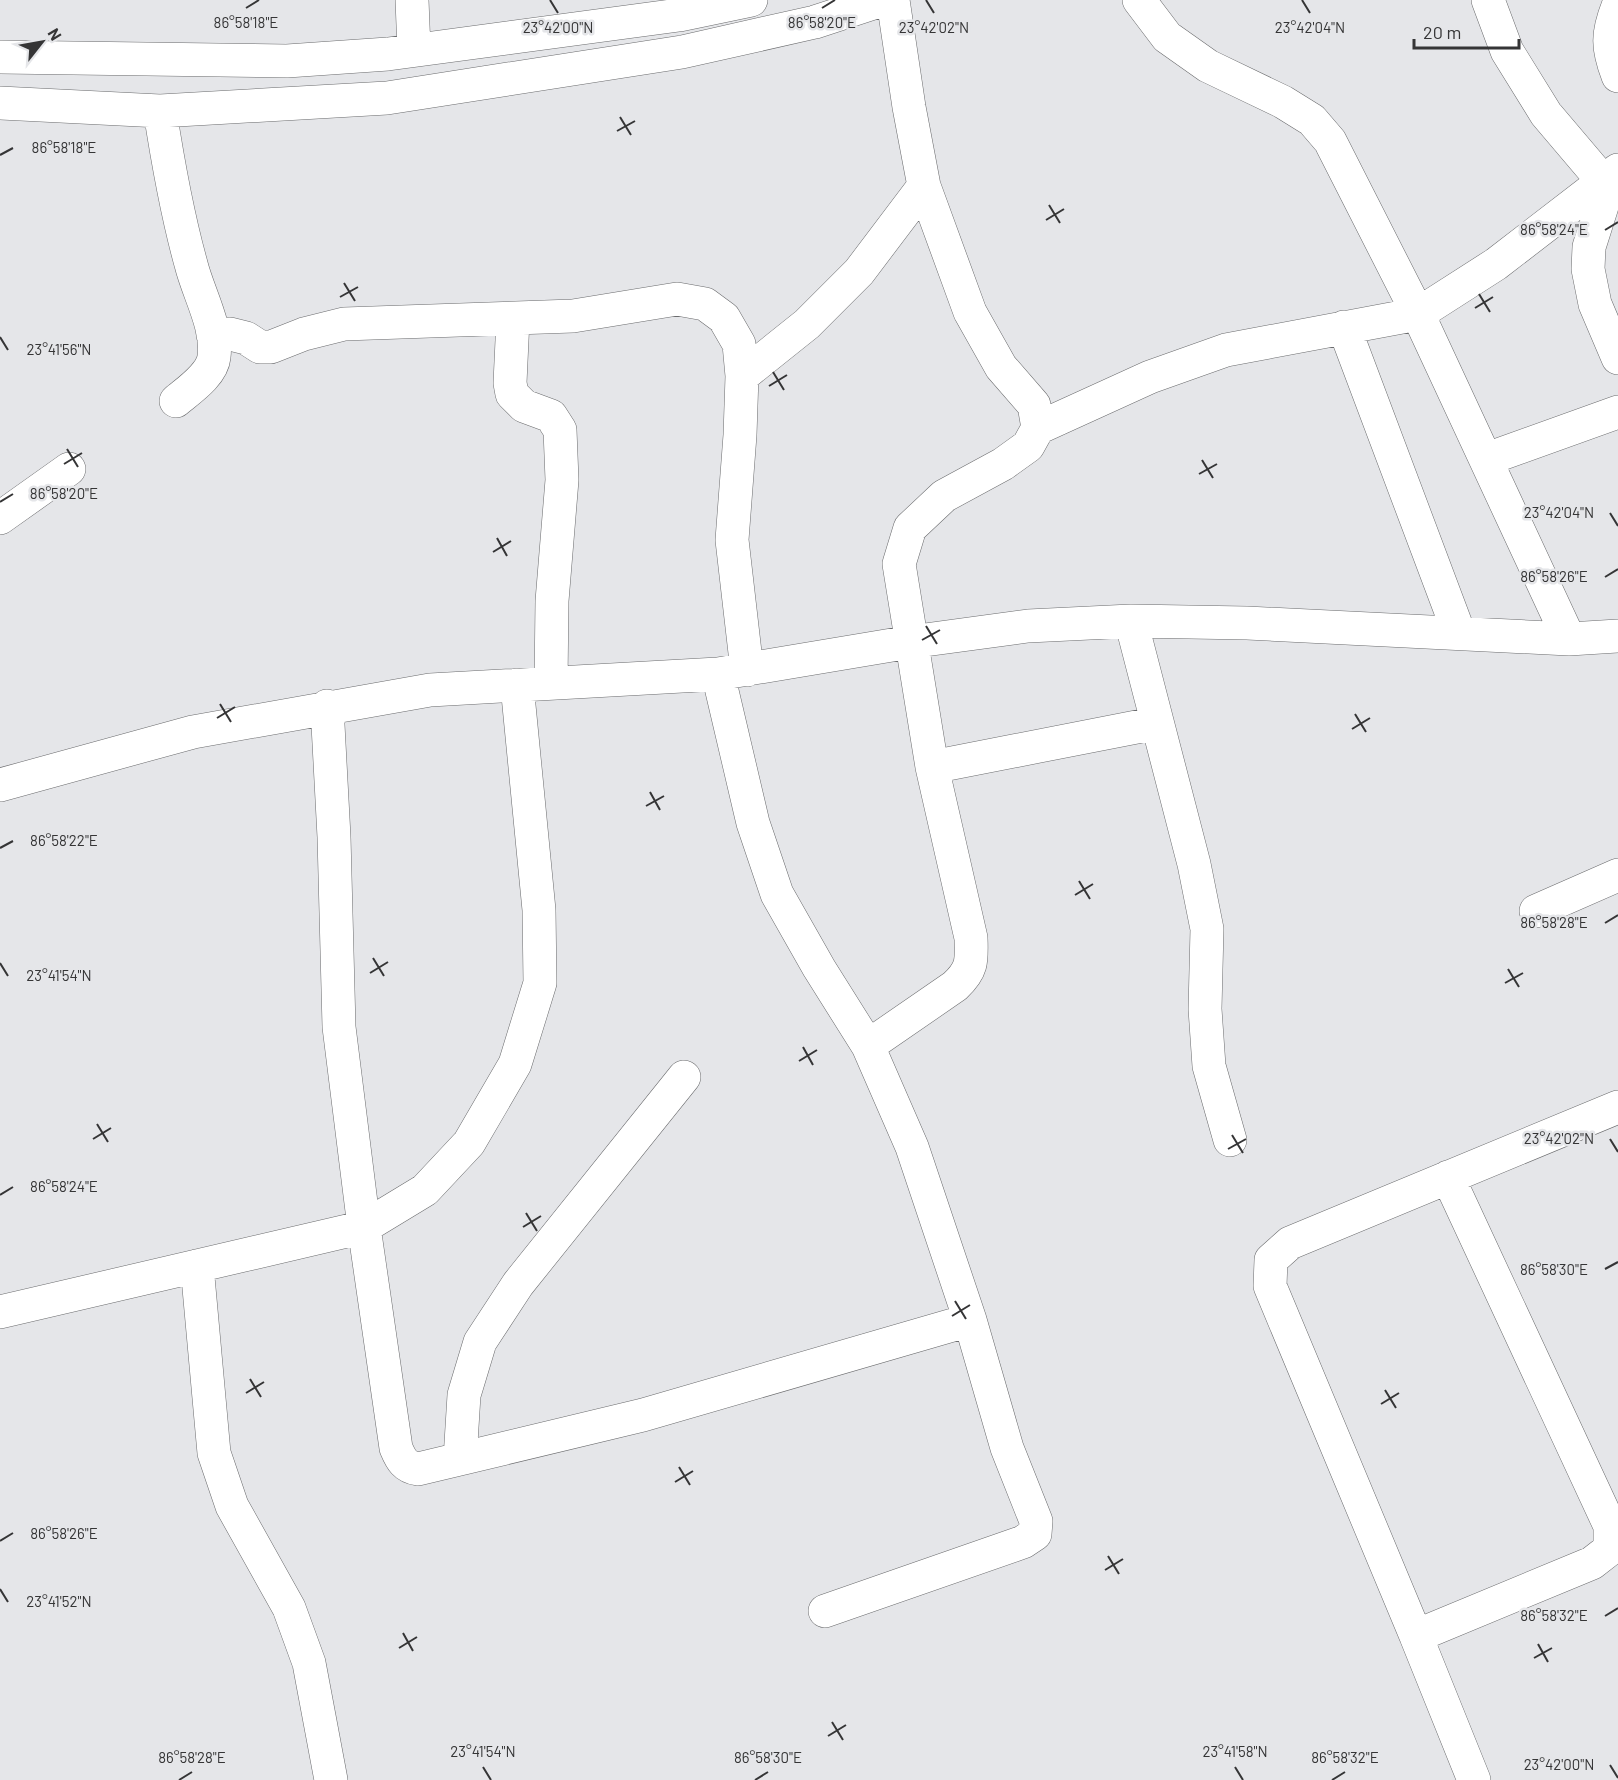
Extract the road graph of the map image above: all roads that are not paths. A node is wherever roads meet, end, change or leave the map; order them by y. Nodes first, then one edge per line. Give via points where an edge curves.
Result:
1 (412, 0) edge
2 (751, 0) edge
3 (882, 0) edge
4 (893, 0) edge
5 (1139, 0) edge
6 (1488, 0) edge
7 (1618, 6) edge
8 (414, 50) junction
9 (0, 57) edge
10 (1618, 76) edge
11 (0, 103) edge
12 (160, 111) junction
13 (1610, 175) edge
14 (924, 186) junction
15 (1418, 314) junction
16 (513, 319) junction
17 (1344, 327) junction
18 (213, 335) junction
19 (1618, 358) edge
20 (742, 376) junction
21 (176, 401) dead end
22 (1618, 412) edge
23 (1038, 428) junction
24 (1487, 459) junction
25 (69, 469) dead end
26 (0, 518) edge
27 (1131, 621) junction
28 (1459, 633) junction
29 (1618, 636) edge
30 (1569, 639) junction
31 (910, 642) junction
32 (733, 672) junction
33 (551, 683) junction
34 (517, 685) junction
35 (327, 706) junction
36 (1157, 723) junction
37 (932, 767) junction
38 (0, 785) edge
39 (1618, 875) edge
40 (1536, 911) dead end
41 (868, 1046) junction
42 (684, 1077) dead end
43 (1618, 1107) edge
44 (1230, 1140) dead end
45 (1448, 1177) junction
46 (364, 1227) junction
47 (197, 1266) junction
48 (0, 1312) edge
49 (970, 1320) junction
50 (460, 1459) junction
51 (1608, 1493) edge
52 (825, 1611) dead end
53 (1416, 1636) junction
54 (331, 1780) edge
55 (1474, 1780) edge

1 - 8 street
2 - 8 street via 679,15
3 - 12 street via 815,22 681,52 410,95
4 - 14 street
5 - 15 street via 1167,37 1208,66 1312,120 1330,141
6 - 13 street via 1507,51 1546,114
7 - 10 street via 1608,30
8 - 9 street via 287,61
11 - 12 street
12 - 18 street via 174,198
13 - 15 street via 1496,264
13 - 19 street via 1589,247 1588,269 1595,304
14 - 20 street via 859,272 807,324
14 - 23 street via 970,312 1001,367 1034,405
15 - 17 street
15 - 24 street
16 - 18 street via 344,324 271,347 260,347 230,334
16 - 20 street via 573,316 677,299 705,304 724,318 739,344
16 - 33 street via 512,394 524,406 551,416 560,430 562,480 552,601
17 - 23 street via 1226,350 1150,377
17 - 28 street
18 - 21 street via 214,359 204,376
20 - 32 street via 732,540
22 - 24 street
23 - 31 street via 1028,446 944,496 910,528 899,564
24 - 30 street
25 - 26 street
27 - 28 street
27 - 31 street via 1028,626
27 - 36 street
28 - 30 street
29 - 30 street
31 - 32 street
31 - 37 street
32 - 33 street
32 - 41 street via 753,822 777,894
33 - 34 street
34 - 35 street via 430,690
34 - 46 street via 539,910 540,983 515,1064 469,1143 425,1190
35 - 38 street via 193,732
35 - 46 street via 339,1027
36 - 37 street
36 - 44 street via 1207,929 1205,1009 1209,1066
37 - 41 street via 971,938 972,960 967,975 955,986
39 - 40 street
41 - 49 street via 912,1147
42 - 50 street via 518,1284 480,1342 464,1395
43 - 45 street
45 - 51 street
45 - 53 street via 1290,1243 1270,1260 1270,1286
46 - 47 street
46 - 50 street via 400,1460 418,1469
47 - 48 street
47 - 54 street via 214,1453 232,1506 289,1608 309,1663
49 - 50 street via 643,1415
49 - 52 street via 1007,1449 1036,1521 1035,1534 1023,1542
51 - 53 street via 1610,1548 1592,1563
53 - 55 street

